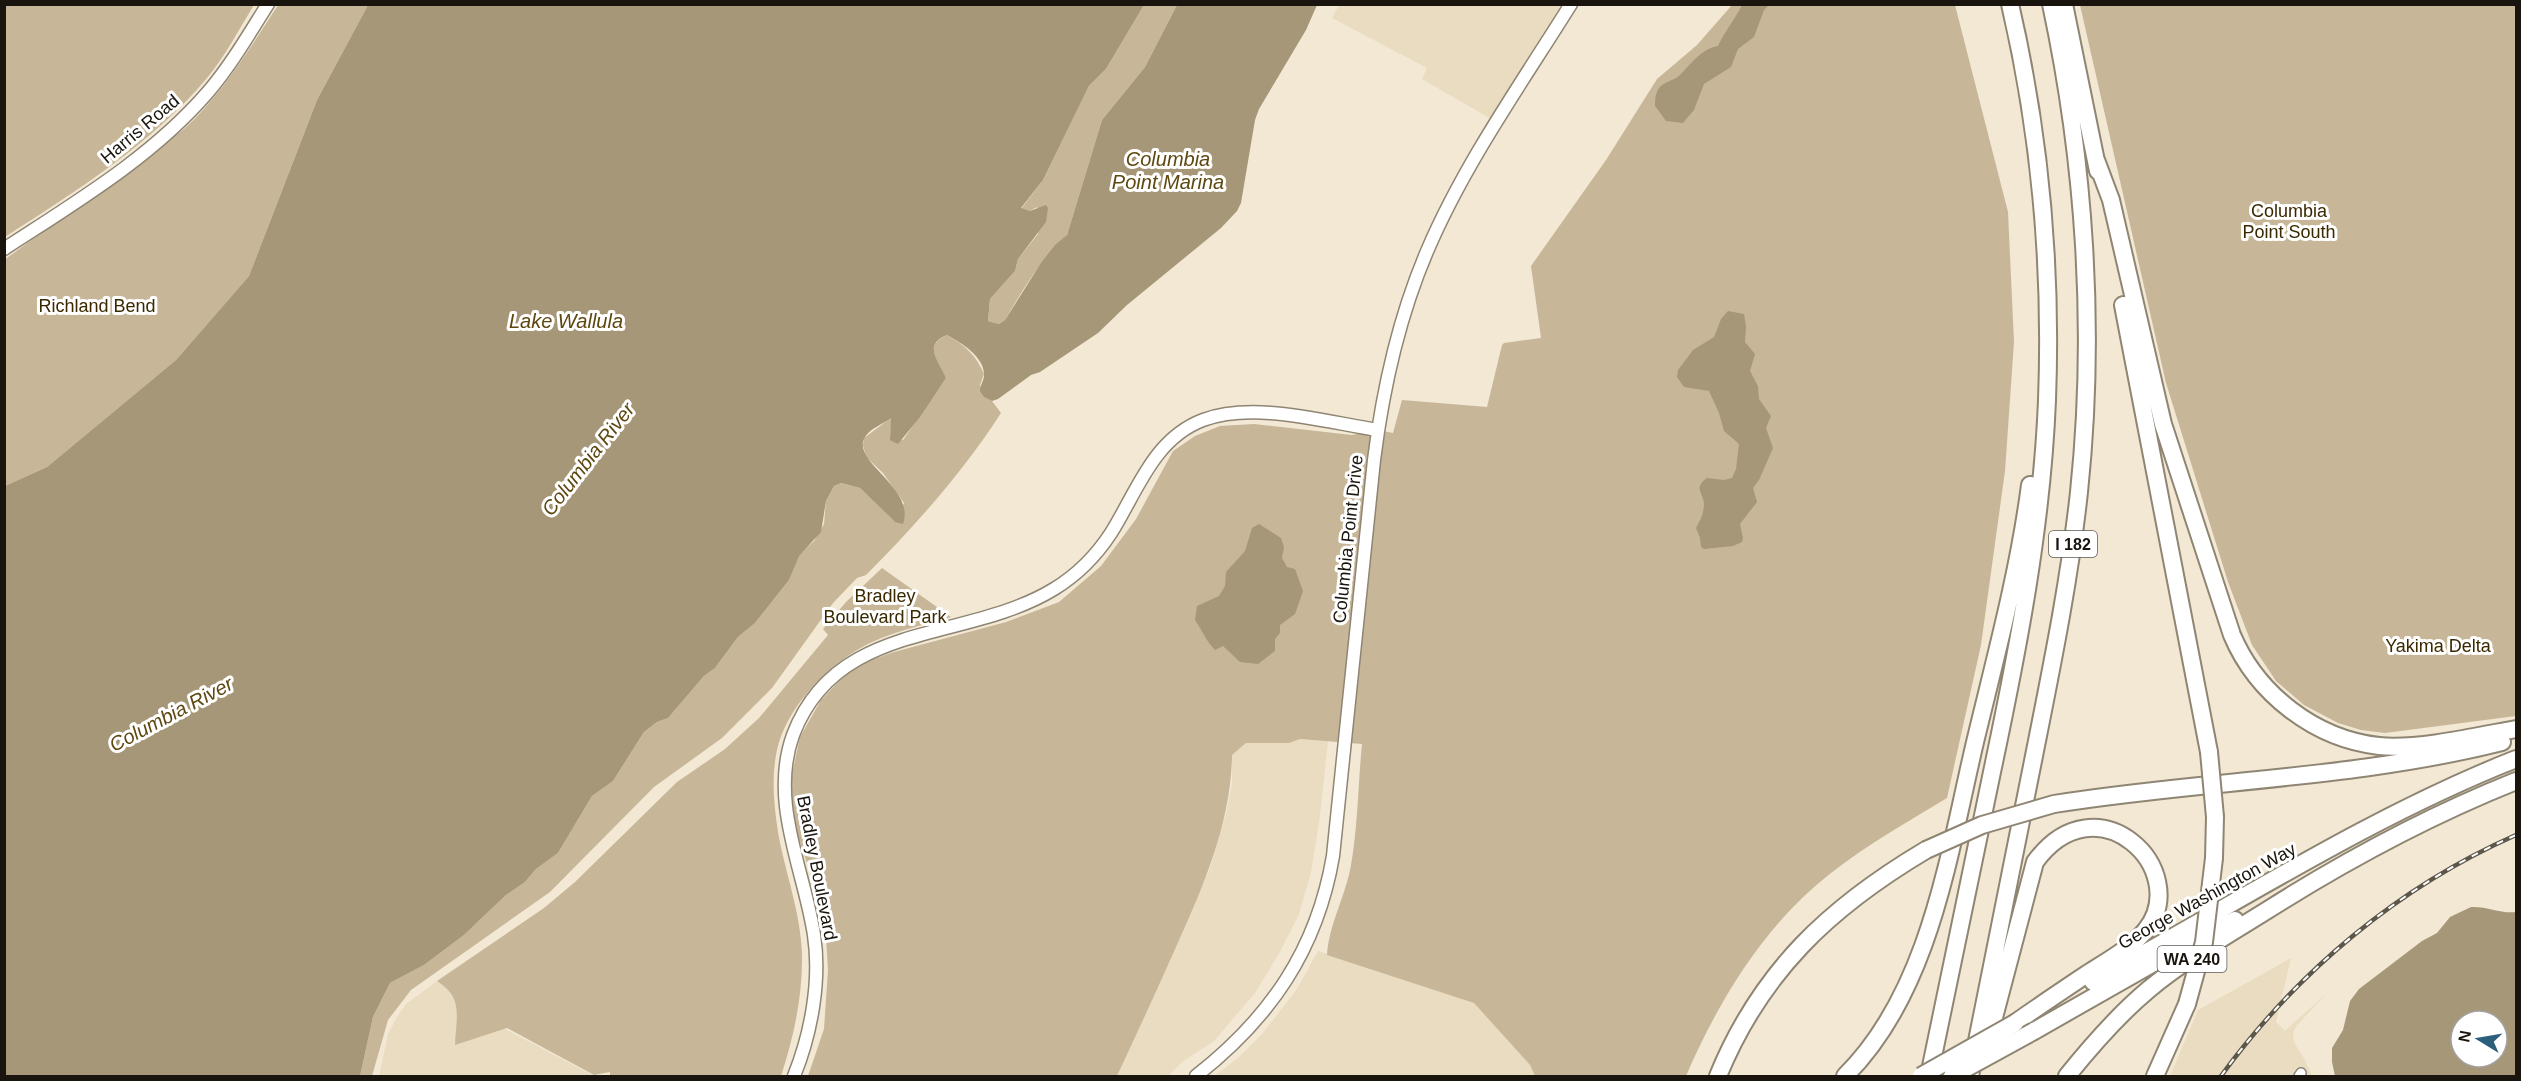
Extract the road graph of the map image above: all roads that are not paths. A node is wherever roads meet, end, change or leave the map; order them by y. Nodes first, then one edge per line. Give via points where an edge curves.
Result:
1 (268, 4) edge
2 (1571, 4) edge
3 (2010, 4) edge
4 (2051, 4) edge
5 (2064, 4) edge
6 (2096, 160) junction
7 (4, 249) edge
8 (2047, 317) junction
9 (1377, 430) junction
10 (2517, 729) edge
11 (2517, 738) edge
12 (2517, 759) edge
13 (2517, 781) edge
14 (2337, 866) junction
15 (2015, 1023) junction
16 (794, 1077) edge
17 (1196, 1077) edge
18 (1718, 1077) edge
19 (1845, 1077) edge
20 (1921, 1077) edge
21 (1929, 1077) edge
22 (1952, 1077) edge
23 (1970, 1077) edge
24 (1979, 1077) edge
25 (2067, 1077) edge
26 (2156, 1077) edge

1 - 7 street, Harris Road via 215,83 176,125 120,171
2 - 9 street, Columbia Point Drive via 1480,151 1431,243 1398,337
3 - 8 highway, I 182 via 2029,95 2040,182
4 - 23 highway, I 182 via 2069,104 2084,244 2087,358 2079,491 2062,617
5 - 6 highway
6 - 10 highway via 2112,200 2163,424 2232,635 2245,663 2274,697 2296,715 2358,742 2380,747 2410,746
6 - 26 highway, bridge via 2209,752 2215,817 2204,942 2187,1004
8 - 19 highway via 2023,531 1931,922 1893,1013
8 - 21 highway, I 182 via 2043,461 2028,594
9 - 16 street, Bradley Boulevard via 1250,412 1224,414 1191,425 1154,458 1110,534 1070,578 1011,610 869,652 842,669 820,690 793,736 785,776 790,831 814,936 812,1010
9 - 17 street, Columbia Point Drive via 1334,855 1325,895 1300,957 1279,992 1242,1038
11 - 18 highway, bridge via 2411,761 2325,774 2054,804 1982,825 1926,850 1875,882 1800,945 1752,1008
12 - 15 highway, George Washington Way via 2371,825
13 - 14 highway, WA 240 via 2433,816
14 - 22 highway, George Washington Way, bridge via 2171,953
14 - 25 highway, WA 240 via 2149,989 2097,1039
15 - 20 highway, George Washington Way, bridge
15 - 24 highway via 2117,954 2147,928 2157,888 2150,863 2127,837 2101,828 2079,829 2056,839 2035,862

